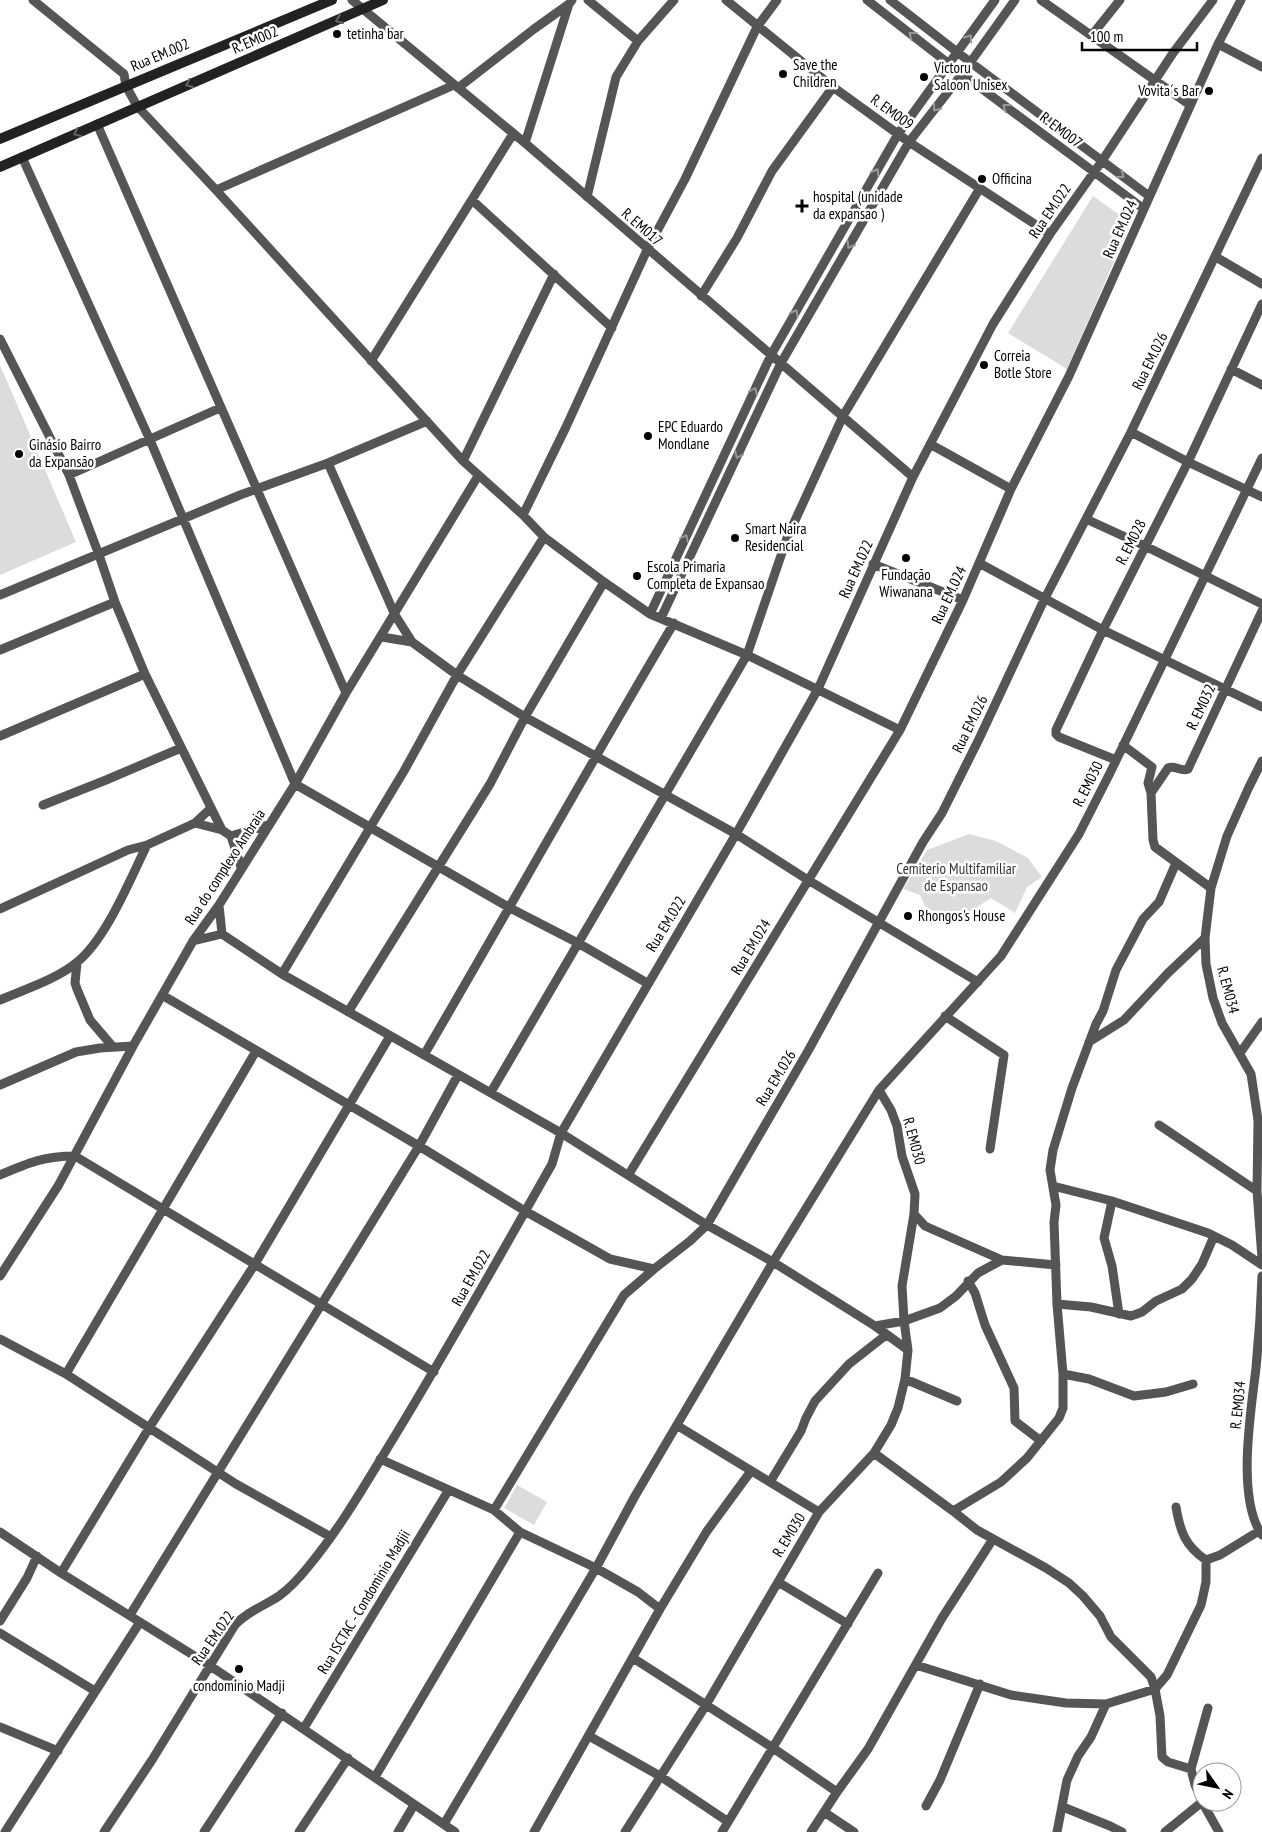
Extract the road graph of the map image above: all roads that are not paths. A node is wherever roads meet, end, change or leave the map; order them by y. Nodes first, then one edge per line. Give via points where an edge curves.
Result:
1 (33, 0) edge
2 (332, 0) edge
3 (352, 0) edge
4 (383, 0) edge
5 (588, 0) edge
6 (674, 0) edge
7 (726, 0) edge
8 (776, 0) edge
9 (867, 0) edge
10 (890, 0) edge
11 (995, 0) edge
12 (1015, 0) edge
13 (1041, 0) edge
14 (1120, 0) edge
15 (1213, 0) edge
16 (1241, 0) edge
17 (571, 2) edge
18 (363, 10) junction
19 (757, 27) junction
20 (1092, 35) junction
21 (638, 41) junction
22 (1218, 44) junction
23 (959, 52) junction
24 (970, 62) junction
25 (950, 64) junction
26 (1262, 67) edge
27 (962, 74) junction
28 (1156, 81) junction
29 (126, 86) junction
30 (456, 87) junction
31 (833, 87) junction
32 (1190, 105) junction
33 (137, 106) junction
34 (97, 124) junction
35 (513, 134) junction
36 (898, 134) junction
37 (0, 139) edge
38 (909, 142) junction
39 (525, 144) junction
40 (22, 157) junction
41 (1262, 158) edge
42 (1102, 161) junction
43 (0, 167) edge
44 (1259, 171) edge
45 (1094, 172) junction
46 (980, 188) junction
47 (216, 190) junction
48 (1149, 196) junction
49 (588, 197) junction
50 (472, 200) junction
51 (1144, 209) junction
52 (1050, 234) junction
53 (647, 250) junction
54 (1216, 257) junction
55 (554, 274) junction
56 (1262, 284) edge
57 (701, 296) junction
58 (1262, 304) edge
59 (612, 328) junction
60 (0, 339) edge
61 (771, 355) junction
62 (371, 361) junction
63 (781, 363) junction
64 (1231, 369) junction
65 (1262, 386) edge
66 (220, 408) junction
67 (843, 416) junction
68 (427, 421) junction
69 (1131, 432) junction
70 (150, 440) junction
71 (930, 444) junction
72 (1262, 458) edge
73 (463, 461) junction
74 (1188, 462) junction
75 (328, 463) junction
76 (69, 475) junction
77 (478, 476) junction
78 (913, 476) junction
79 (257, 489) junction
80 (1011, 489) junction
81 (1247, 489) junction
82 (1262, 497) edge
83 (523, 515) junction
84 (182, 519) junction
85 (1086, 519) junction
86 (544, 537) junction
87 (1145, 546) junction
88 (99, 554) junction
89 (873, 564) junction
90 (979, 564) junction
91 (1204, 575) junction
92 (604, 582) junction
93 (0, 595) edge
94 (963, 600) junction
95 (1044, 600) junction
96 (114, 602) junction
97 (1262, 604) edge
98 (1262, 611) edge
99 (650, 614) junction
100 (395, 615) junction
101 (661, 618) junction
102 (674, 623) junction
103 (1103, 630) junction
104 (382, 637) junction
105 (412, 642) junction
106 (0, 650) edge
107 (747, 655) junction
108 (1164, 659) junction
109 (145, 674) junction
110 (457, 676) junction
111 (1225, 688) junction
112 (818, 689) junction
113 (346, 693) junction
114 (1262, 707) edge
115 (525, 717) junction
116 (900, 730) junction
117 (0, 736) edge
118 (1123, 745) junction
119 (181, 748) junction
120 (596, 755) junction
121 (1116, 760) junction
122 (1262, 761) edge
123 (295, 784) junction
124 (1151, 793) junction
125 (665, 794) junction
126 (42, 805) dead end
127 (211, 808) junction
128 (195, 822) junction
129 (268, 825) junction
130 (370, 827) junction
131 (222, 830) junction
132 (736, 834) junction
133 (231, 836) junction
134 (147, 845) junction
135 (1176, 863) junction
136 (440, 866) junction
137 (241, 868) junction
138 (808, 880) junction
139 (1211, 888) junction
140 (218, 906) junction
141 (510, 908) junction
142 (0, 909) edge
143 (880, 923) junction
144 (222, 934) junction
145 (1205, 938) junction
146 (193, 941) junction
147 (578, 943) junction
148 (77, 963) junction
149 (282, 974) junction
150 (978, 982) junction
151 (647, 983) junction
152 (162, 995) junction
153 (0, 1000) edge
154 (348, 1012) junction
155 (945, 1016) junction
156 (1262, 1022) edge
157 (1096, 1024) junction
158 (1106, 1032) junction
159 (390, 1036) junction
160 (1089, 1042) junction
161 (133, 1046) junction
162 (113, 1047) junction
163 (256, 1051) junction
164 (1240, 1053) junction
165 (424, 1055) junction
166 (458, 1075) junction
167 (0, 1085) edge
168 (879, 1090) junction
169 (490, 1092) junction
170 (348, 1105) junction
171 (1260, 1120) edge
172 (1159, 1125) dead end
173 (560, 1133) junction
174 (419, 1146) junction
175 (990, 1149) dead end
176 (75, 1156) junction
177 (629, 1174) junction
178 (0, 1175) edge
179 (1054, 1186) junction
180 (1257, 1191) junction
181 (1112, 1201) junction
182 (163, 1210) junction
183 (525, 1211) junction
184 (914, 1214) junction
185 (707, 1225) junction
186 (1214, 1236) junction
187 (12, 1256) junction
188 (1262, 1259) edge
189 (1002, 1260) junction
190 (0, 1261) edge
191 (773, 1262) junction
192 (255, 1264) junction
193 (1056, 1265) junction
194 (1262, 1265) edge
195 (654, 1269) junction
196 (0, 1276) edge
197 (1262, 1276) edge
198 (968, 1281) junction
199 (322, 1304) junction
200 (1057, 1304) junction
201 (1119, 1314) junction
202 (904, 1321) junction
203 (876, 1326) junction
204 (886, 1335) junction
205 (0, 1339) edge
206 (908, 1350) junction
207 (434, 1372) junction
208 (66, 1374) junction
209 (1062, 1374) junction
210 (905, 1379) junction
211 (1193, 1384) dead end
212 (957, 1401) dead end
213 (678, 1426) junction
214 (149, 1428) junction
215 (1041, 1441) junction
216 (874, 1453) junction
217 (380, 1459) junction
218 (751, 1470) junction
219 (219, 1473) junction
220 (770, 1482) junction
221 (448, 1491) junction
222 (1176, 1507) dead end
223 (494, 1510) junction
224 (953, 1511) junction
225 (819, 1512) junction
226 (0, 1532) edge
227 (520, 1532) junction
228 (1261, 1533) edge
229 (330, 1537) junction
230 (993, 1539) junction
231 (37, 1556) junction
232 (1206, 1560) junction
233 (596, 1568) junction
234 (61, 1572) junction
235 (878, 1573) dead end
236 (778, 1582) junction
237 (660, 1610) junction
238 (130, 1615) junction
239 (0, 1621) edge
240 (140, 1622) junction
241 (848, 1624) junction
242 (0, 1632) edge
243 (634, 1658) junction
244 (210, 1665) junction
245 (916, 1665) junction
246 (980, 1684) junction
247 (1155, 1689) junction
248 (95, 1691) junction
249 (1106, 1704) junction
250 (706, 1705) junction
251 (1208, 1708) dead end
252 (282, 1713) junction
253 (0, 1727) edge
254 (304, 1728) junction
255 (589, 1736) junction
256 (773, 1748) junction
257 (58, 1751) junction
258 (348, 1758) junction
259 (1191, 1769) junction
260 (1192, 1773) edge
261 (660, 1776) junction
262 (375, 1777) junction
263 (837, 1792) junction
264 (414, 1805) junction
265 (926, 1806) dead end
266 (1063, 1807) junction
267 (1192, 1810) edge
268 (824, 1812) junction
269 (1208, 1812) edge
270 (727, 1821) junction
271 (444, 1824) junction
272 (5, 1832) edge
273 (104, 1832) edge
274 (204, 1832) edge
275 (300, 1832) edge
276 (398, 1832) edge
277 (455, 1832) edge
278 (534, 1832) edge
279 (625, 1832) edge
280 (722, 1832) edge
281 (811, 1832) edge
282 (854, 1832) edge
283 (1057, 1832) edge
284 (1122, 1832) edge
285 (1166, 1832) edge
286 (1219, 1832) edge

1 - 29 street via 124,74
2 - 29 street, Rua EM.002
3 - 18 street, R. EM017
4 - 18 street, R. EM002
5 - 21 street
6 - 21 street
7 - 19 street, R. EM009
8 - 19 street
25 -> 9 street, R. EM007
10 - 23 street, R. EM007
23 -> 11 street
12 - 24 street
13 - 20 street
14 - 20 street
15 - 28 street, Rua EM.022 via 1173,52
16 - 22 street, Rua EM.024
17 - 30 street
17 - 39 street
18 - 30 street, R. EM017
18 -> 33 street, R. EM002
19 - 31 street, R. EM009
19 - 53 street via 685,179
20 - 28 street
21 - 49 street via 616,77
22 - 26 street
22 - 32 street, Rua EM.024
23 - 24 street, R. EM007
23 - 25 street
24 - 27 street
24 - 42 street, R. EM007
25 - 27 street, R. EM007
25 - 36 street
27 -> 38 street
45 -> 27 street, R. EM007
28 - 32 street
28 - 42 street, Rua EM.022
29 - 33 street
29 - 37 street, Rua EM.002
30 - 35 street, R. EM017
30 - 47 street
31 - 36 street, R. EM009
31 - 57 street via 772,171 737,238
32 - 48 street, Rua EM.024
33 - 34 street
33 - 47 street
34 -> 40 street
34 - 66 street
35 - 39 street, R. EM017
35 - 50 street
36 - 38 street, R. EM009
61 -> 36 street
38 - 46 street, R. EM009
38 -> 63 street
39 - 49 street, R. EM017
40 - 43 street
40 - 70 street
41 - 44 street, Rua EM.026
42 - 45 street, Rua EM.022
42 -> 48 street, R. EM007
44 - 54 street, Rua EM.026
45 - 51 street, R. EM007
45 - 52 street, Rua EM.022
46 - 52 street, R. EM009
46 - 67 street
47 - 62 street
48 - 51 street, Rua EM.024
49 - 53 street, R. EM017
50 - 55 street
50 - 62 street
51 - 80 street, Rua EM.024 via 1069,376
52 - 71 street, Rua EM.022 via 993,324
53 - 57 street, R. EM017
53 - 59 street
54 - 56 street
54 - 69 street, Rua EM.026
55 - 59 street
55 - 73 street
57 - 61 street, R. EM017
58 - 64 street, R. EM028
59 - 83 street
60 - 76 street
61 - 63 street, R. EM017
99 -> 61 street
62 - 68 street
63 - 67 street, R. EM017
63 -> 101 street
64 - 65 street
64 - 74 street, R. EM028
66 - 70 street
66 - 79 street
67 - 78 street, R. EM017
67 - 107 street via 787,538
68 - 73 street
68 - 75 street
69 - 74 street
69 - 85 street, Rua EM.026
70 - 76 street
70 - 84 street
71 - 78 street, Rua EM.022
71 - 80 street
72 - 81 street, R. EM030
73 - 77 street
74 - 81 street
74 - 87 street, R. EM028
75 - 79 street
75 - 100 street
76 - 88 street
77 - 83 street
77 - 100 street, Rua do complexo Ambraia
78 - 89 street, Rua EM.022
79 - 84 street
79 - 113 street
80 - 90 street, Rua EM.024
81 - 82 street
81 - 91 street, R. EM030
83 - 86 street
84 - 88 street
84 - 123 street
85 - 87 street
85 - 95 street, Rua EM.026
86 - 92 street
86 - 110 street
87 - 91 street
87 - 103 street, R. EM028
88 - 93 street
88 - 96 street
89 - 94 street
89 - 112 street, Rua EM.022
90 - 94 street, Rua EM.024
90 - 95 street
91 - 97 street
91 - 108 street, R. EM030
92 - 99 street
92 - 115 street
94 - 116 street, Rua EM.024
95 - 103 street
95 - 143 street, Rua EM.026 via 942,813
96 - 106 street
96 - 109 street
98 - 111 street, R. EM032
99 - 101 street
100 - 104 street, Rua do complexo Ambraia
100 - 105 street
101 - 102 street
102 - 107 street
102 - 120 street
103 - 108 street
103 - 121 street, R. EM028 via 1056,734
104 - 105 street
104 - 113 street, Rua do complexo Ambraia
105 - 110 street
107 - 112 street
107 - 125 street
108 - 111 street
108 - 118 street, R. EM030
109 - 117 street
109 - 119 street
110 - 115 street
110 - 130 street
111 - 114 street
111 - 124 street, R. EM032 via 1188,769 1168,768
112 - 116 street
112 - 132 street, Rua EM.022
113 - 123 street, Rua do complexo Ambraia
115 - 120 street
115 - 136 street via 490,784
116 - 138 street, Rua EM.024
118 - 121 street, R. EM030
118 - 124 street via 1152,767 1148,783
119 - 126 street
119 - 127 street
120 - 125 street
120 - 141 street
121 - 150 street, R. EM030 via 1079,834 1001,956
122 - 139 street, R. EM034 via 1227,836
123 - 129 street, Rua do complexo Ambraia
123 - 130 street
124 - 135 street via 1155,847
125 - 132 street
125 - 147 street
127 - 128 street
127 - 131 street
128 - 131 street
128 - 134 street
129 - 133 street
129 - 137 street, Rua do complexo Ambraia
130 - 136 street
130 - 149 street
131 - 133 street
132 - 138 street
132 - 151 street, Rua EM.022
133 - 137 street
134 - 142 street via 128,850
134 - 148 street via 102,935
135 - 139 street
135 - 157 street via 1159,902 1143,918 1126,949
136 - 141 street
136 - 154 street
137 - 140 street, Rua do complexo Ambraia
138 - 143 street
138 - 177 street, Rua EM.024
139 - 145 street, R. EM034
140 - 144 street
140 - 146 street, Rua do complexo Ambraia
141 - 147 street
141 - 165 street
143 - 150 street
143 - 185 street, Rua EM.026
144 - 146 street
144 - 149 street
145 - 158 street via 1124,1020
145 - 164 street, R. EM034 via 1213,998 1222,1023
146 - 152 street, Rua do complexo Ambraia
147 - 151 street
147 - 169 street
148 - 153 street
148 - 162 street via 75,982 90,1020
149 - 154 street
150 - 155 street, R. EM030
151 - 173 street, Rua EM.022
152 - 161 street, Rua do complexo Ambraia
152 - 163 street
154 - 159 street
155 - 168 street, R. EM030
155 - 175 street via 1004,1055
156 - 164 street
157 - 158 street
157 - 160 street
158 - 160 street
159 - 165 street
159 - 170 street
160 - 179 street via 1053,1150 1050,1170
161 - 162 street
161 - 176 street, Rua do complexo Ambraia
162 - 167 street via 76,1052
163 - 170 street
163 - 182 street
164 - 171 street, R. EM034 via 1251,1074
165 - 166 street
166 - 169 street
166 - 174 street
168 - 184 street, R. EM030 via 898,1126 902,1156 915,1194
168 - 191 street
169 - 173 street
170 - 174 street
170 - 192 street
171 - 180 street, R. EM034
172 - 180 street
173 - 177 street
173 - 183 street, Rua EM.022 via 552,1164
174 - 183 street
174 - 199 street
176 - 178 street via 33,1161
176 - 182 street
176 - 187 street, Rua do complexo Ambraia
177 - 185 street
179 - 181 street
179 - 193 street
180 - 188 street, R. EM034
181 - 186 street
181 - 201 street via 1104,1238
182 - 192 street
182 - 208 street
183 - 195 street via 610,1259
183 - 207 street, Rua EM.022
184 - 189 street via 925,1226
184 - 202 street, R. EM030 via 902,1286
185 - 191 street
185 - 195 street, Rua EM.026
186 - 194 street
186 - 201 street via 1202,1264 1182,1289 1156,1301 1142,1312 1131,1316
187 - 190 street
187 - 196 street, Rua do complexo Ambraia
189 - 193 street
189 - 198 street
191 - 203 street
191 - 213 street
192 - 199 street
192 - 214 street
193 - 200 street
195 - 223 street, Rua EM.026 via 624,1295
197 - 228 street, R. EM034 via 1248,1445 1248,1487
198 - 202 street via 940,1308
198 - 215 street via 1014,1388 1015,1421
199 - 207 street
199 - 219 street
200 - 201 street
200 - 209 street
202 - 203 street
202 - 206 street, R. EM030
203 - 204 street
204 - 206 street
204 - 220 street via 849,1364 815,1401
205 - 208 street
206 - 210 street, R. EM030
207 - 217 street, Rua EM.022
208 - 214 street
209 - 211 street via 1088,1379 1134,1396
209 - 215 street via 1063,1408 1060,1418
210 - 212 street
210 - 216 street, R. EM030 via 891,1425
213 - 218 street
213 - 233 street
214 - 219 street
214 - 234 street
215 - 224 street via 1002,1482
216 - 224 street
216 - 225 street, R. EM030
217 - 221 street
217 - 229 street, Rua EM.022
218 - 220 street
218 - 237 street via 707,1531
219 - 229 street
219 - 238 street
220 - 225 street
221 - 223 street
221 - 254 street, Rua ISCTAC - Condominio Madjii
222 - 232 street via 1179,1525 1189,1547
223 - 227 street
224 - 230 street
225 - 236 street, R. EM030
226 - 231 street
227 - 233 street
227 - 262 street
228 - 232 street
229 - 244 street, Rua EM.022 via 296,1582 241,1618
230 - 245 street
230 - 247 street via 1069,1582 1100,1616 1120,1648 1151,1678
231 - 234 street
231 - 239 street
232 - 247 street via 1201,1605 1167,1675
233 - 237 street via 638,1592
233 - 271 street
234 - 238 street
235 - 241 street
236 - 241 street
236 - 250 street, R. EM030
237 - 243 street
238 - 240 street
240 - 244 street
240 - 248 street
241 - 256 street
242 - 248 street
243 - 250 street
243 - 255 street
244 - 252 street
244 - 273 street, Rua EM.022
245 - 246 street
245 - 263 street via 868,1749
246 - 249 street via 1011,1695 1066,1703
246 - 265 street
247 - 249 street
247 - 259 street via 1162,1757
248 - 257 street
249 - 266 street via 1067,1780
250 - 256 street
250 - 261 street, R. EM030
251 - 259 street
252 - 254 street
252 - 274 street
253 - 257 street
254 - 258 street
255 - 261 street
255 - 278 street
256 - 263 street
256 - 270 street
257 - 272 street
258 - 262 street
258 - 275 street
259 - 260 street
261 - 270 street
261 - 279 street, R. EM030
262 - 264 street
263 - 268 street
264 - 271 street
264 - 276 street
266 - 283 street
266 - 284 street
267 - 285 street
268 - 281 street
268 - 282 street
269 - 286 street
270 - 280 street
271 - 277 street

